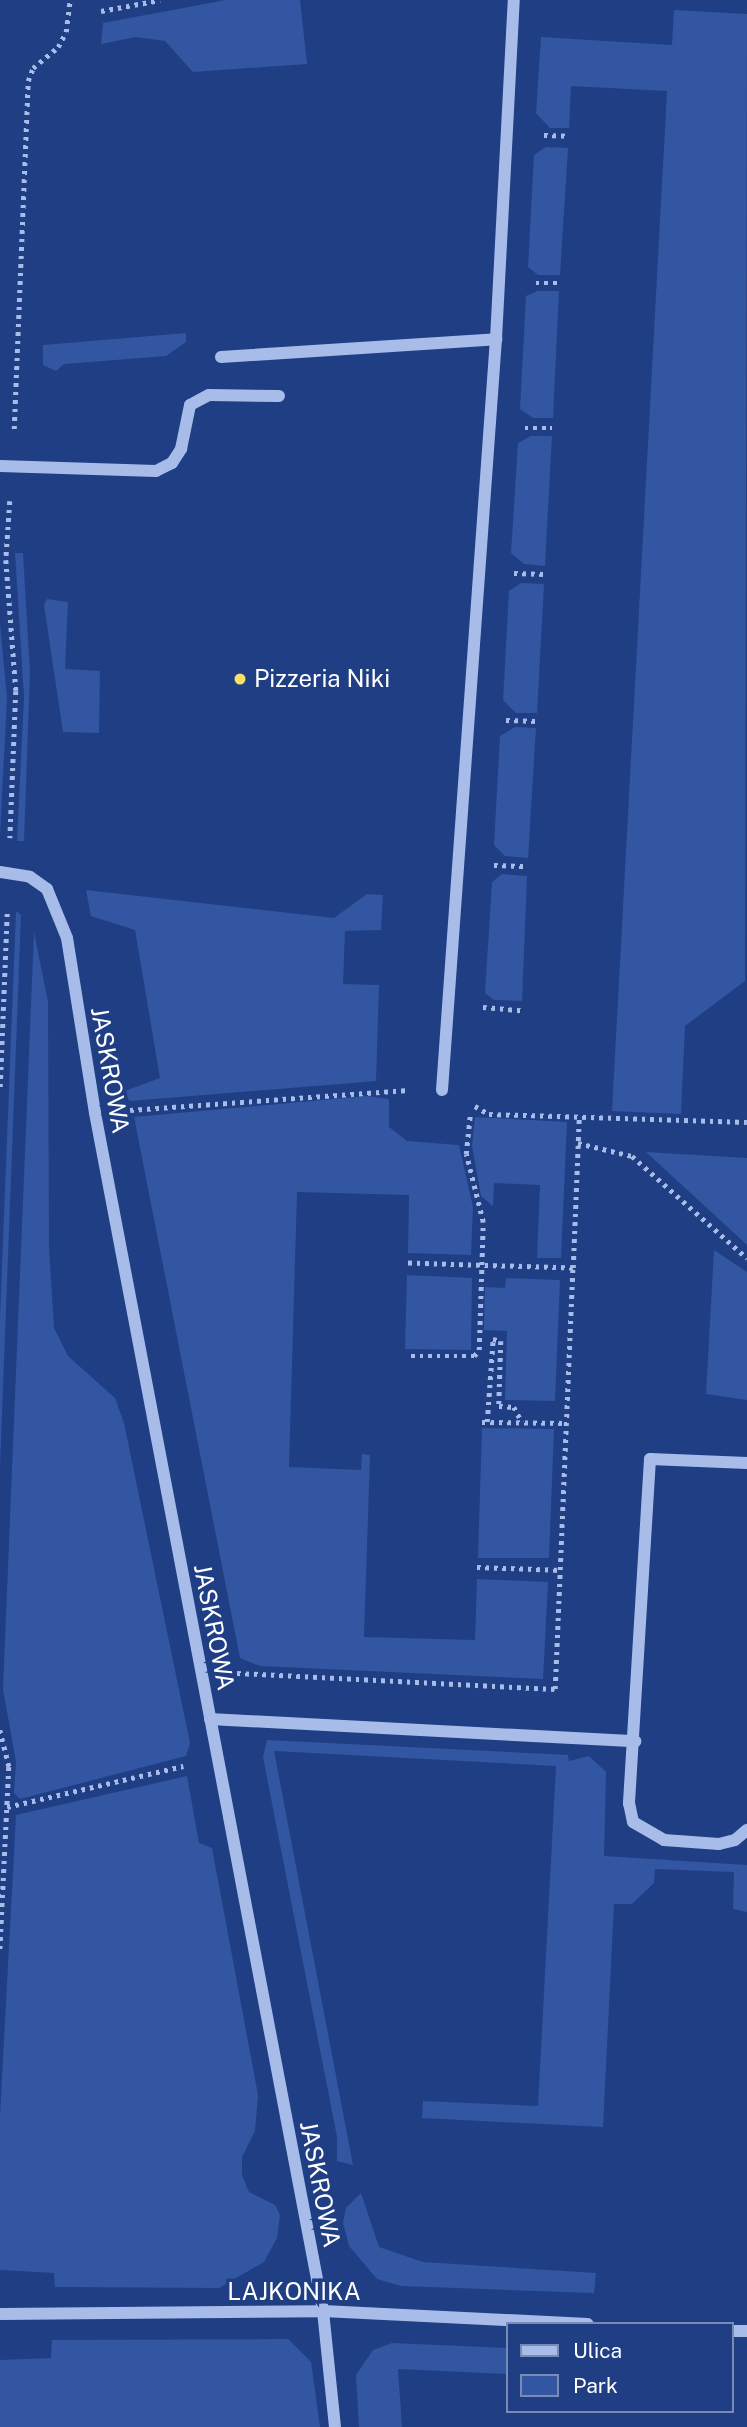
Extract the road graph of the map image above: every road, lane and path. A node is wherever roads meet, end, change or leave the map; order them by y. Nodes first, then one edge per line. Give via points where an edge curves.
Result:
1 (70, 0) edge
2 (160, 0) edge
3 (514, 0) edge
4 (101, 11) dead end
5 (541, 135) dead end
6 (568, 136) dead end
7 (496, 339) junction
8 (220, 357) dead end
9 (279, 396) dead end
10 (511, 428) dead end
11 (552, 428) dead end
12 (6, 466) edge
13 (503, 572) dead end
14 (544, 574) dead end
15 (495, 719) dead end
16 (536, 722) dead end
17 (486, 864) dead end
18 (528, 866) dead end
19 (4, 872) edge
20 (478, 1007) dead end
21 (521, 1010) dead end
22 (0, 1087) edge
23 (442, 1090) junction
24 (474, 1104) junction
25 (95, 1113) junction
26 (579, 1119) junction
27 (747, 1122) edge
28 (578, 1143) junction
29 (747, 1258) edge
30 (407, 1263) dead end
31 (481, 1265) junction
32 (573, 1268) junction
33 (411, 1356) dead end
34 (522, 1422) junction
35 (567, 1423) junction
36 (747, 1463) edge
37 (477, 1567) dead end
38 (561, 1570) junction
39 (201, 1671) junction
40 (210, 1718) junction
41 (0, 1730) edge
42 (635, 1741) junction
43 (218, 1758) junction
44 (7, 1807) junction
45 (747, 1830) edge
46 (0, 1949) edge
47 (323, 2311) junction
48 (0, 2314) edge
49 (547, 2322) edge
50 (335, 2427) edge

1 - 12 path via 69,21 58,47 33,68 28,81
2 - 4 path
3 - 7 street
5 - 6 path
7 - 8 street
7 - 23 street
9 - 12 street via 209,395 190,405 181,449 172,463 156,471
10 - 11 path
12 - 19 path via 6,560 16,691
13 - 14 path
15 - 16 path
17 - 18 path
19 - 22 path
19 - 25 street, JASKROWA via 30,877 47,889 58,910
20 - 21 path
23 - 24 path via 474,1090
23 - 25 path via 366,1089
24 - 26 path via 489,1114
24 - 31 path via 467,1121 466,1154 483,1222
25 - 39 street, JASKROWA
26 - 27 path
26 - 28 path
28 - 29 path via 632,1156
28 - 32 path
30 - 31 path
31 - 32 path
31 - 33 path via 479,1350 474,1356
32 - 35 path
34 - 34 path via 484,1422 491,1340 498,1339 499,1406 514,1407
34 - 35 path
35 - 38 path
36 - 42 street via 650,1460
37 - 38 path
38 - 39 path via 555,1689
39 - 40 street, JASKROWA
40 - 42 street
40 - 43 street, JASKROWA
41 - 44 path via 9,1767
42 - 45 street via 629,1802 633,1822 664,1840 705,1843 735,1840
43 - 44 path
43 - 47 street, JASKROWA
44 - 46 path
47 - 48 street, LAJKONIKA
47 - 49 street, LAJKONIKA
47 - 50 street, JASKROWA

